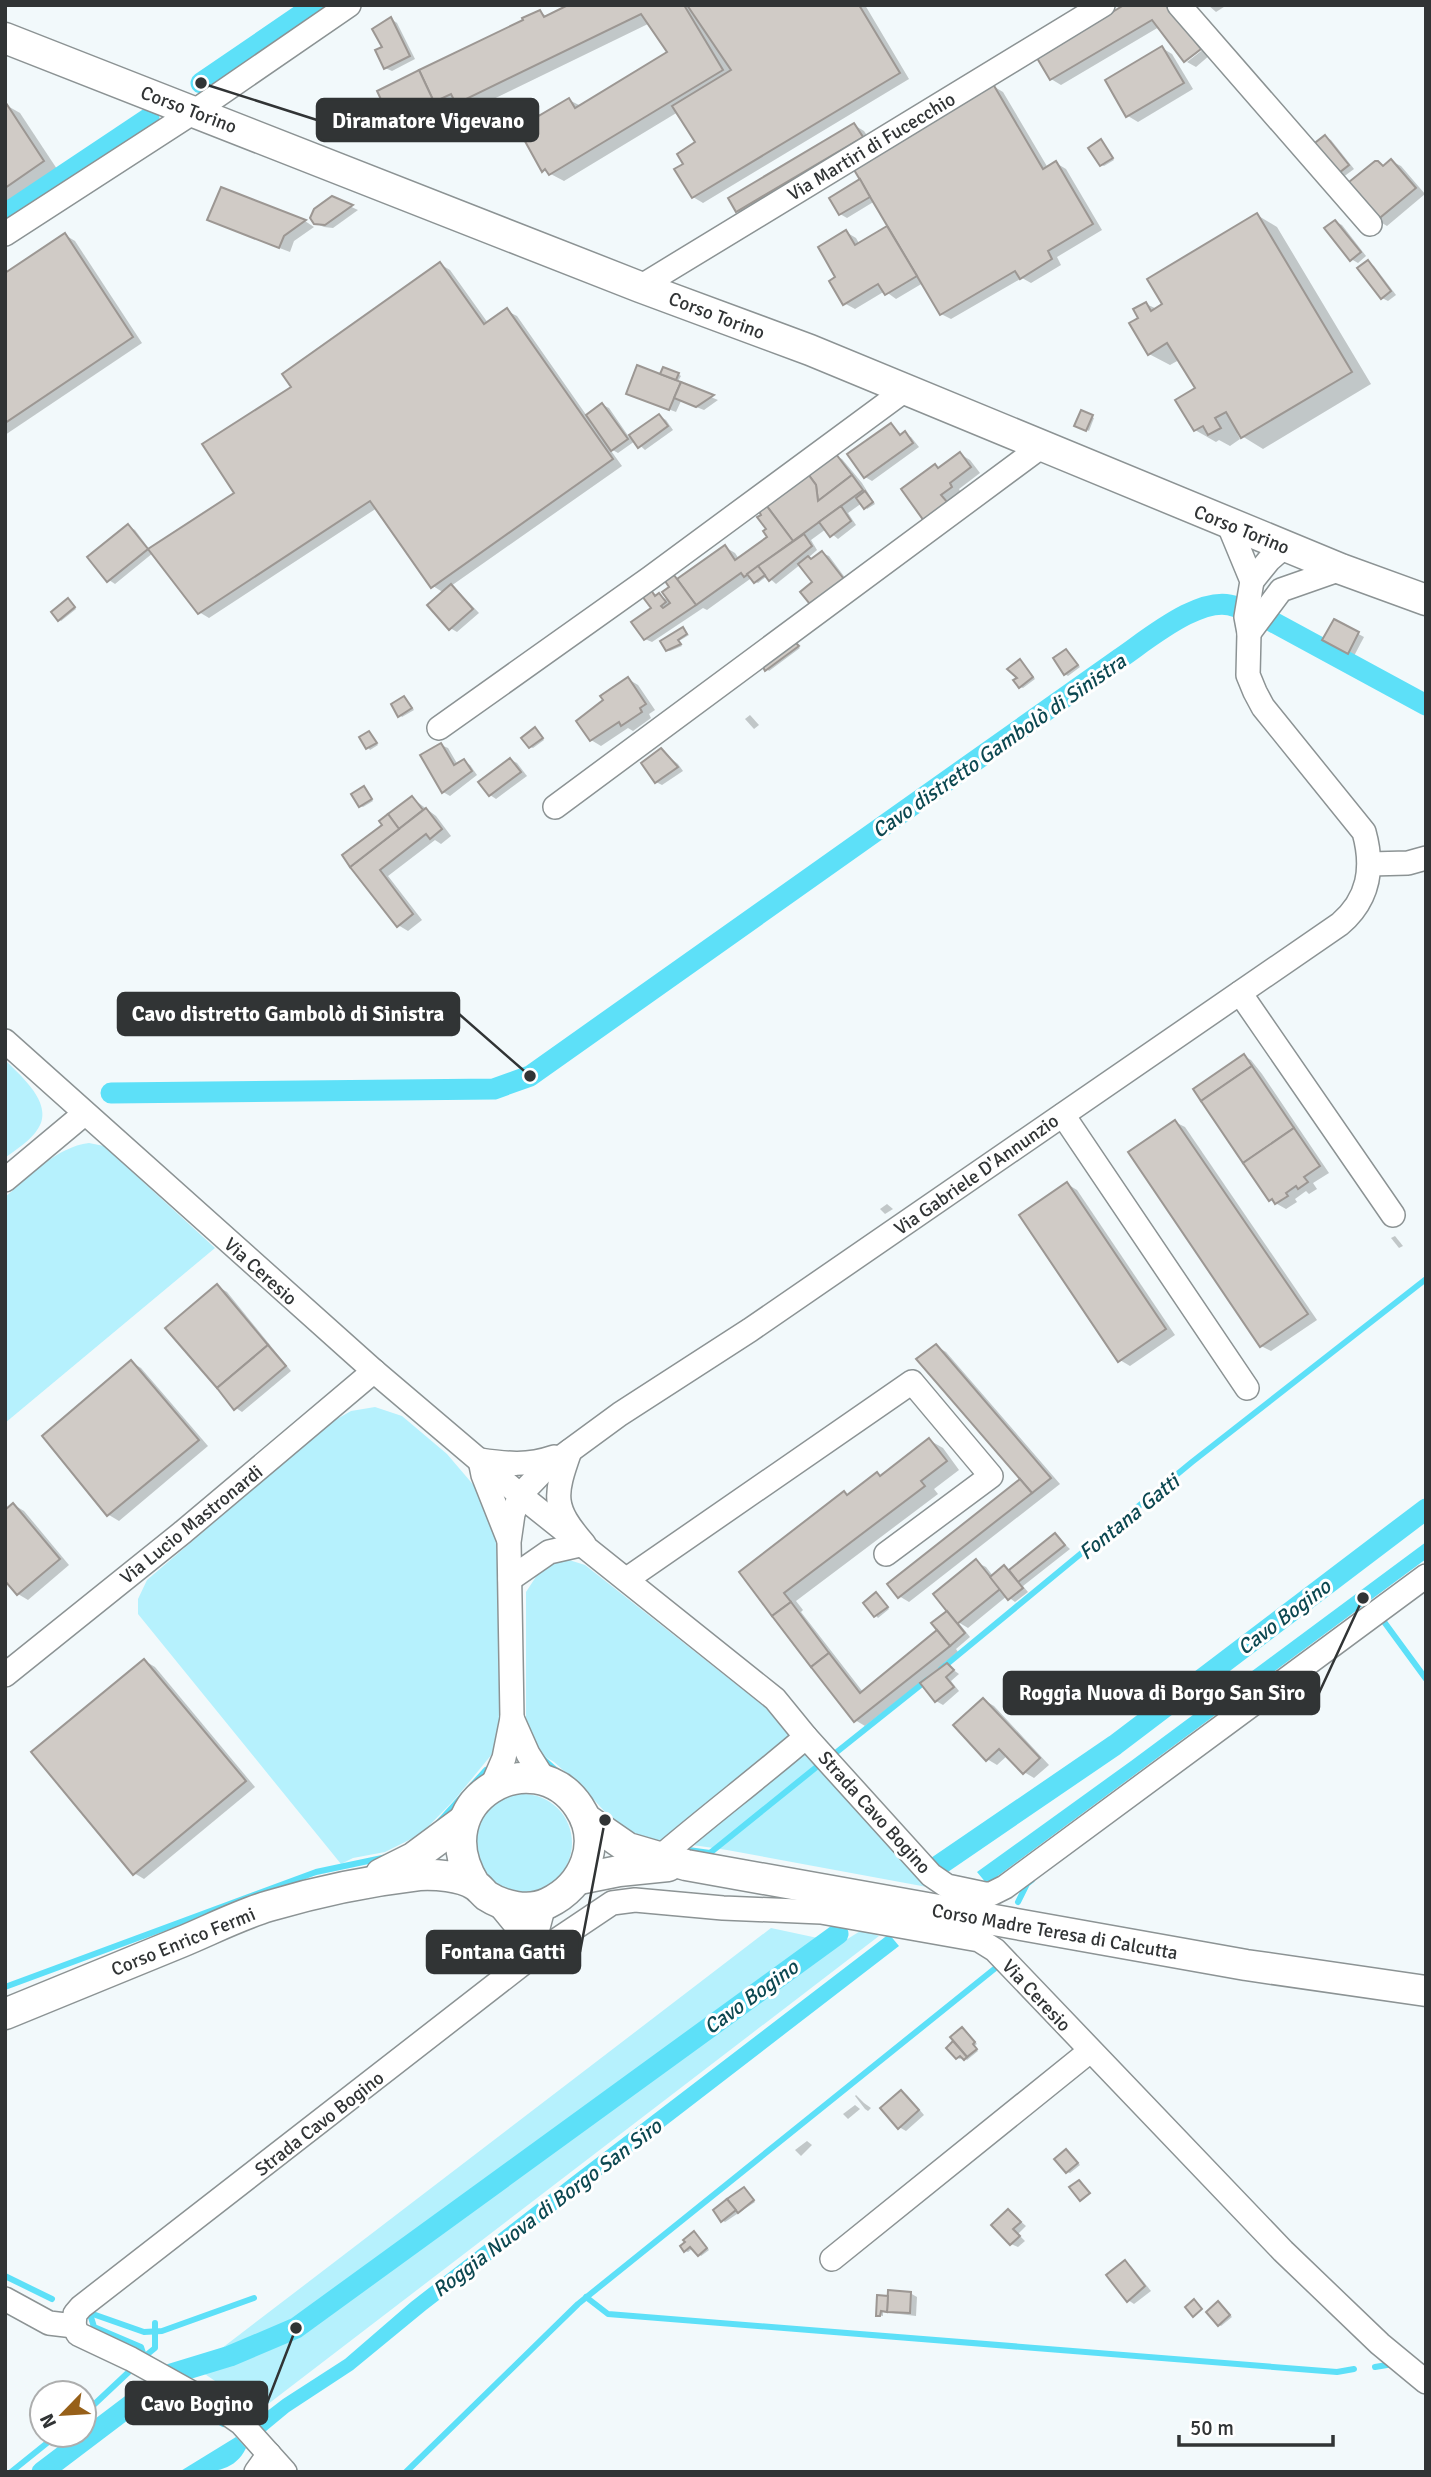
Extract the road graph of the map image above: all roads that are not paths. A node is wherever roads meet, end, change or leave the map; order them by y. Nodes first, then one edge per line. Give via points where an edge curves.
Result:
1 (349, 5) edge
2 (1102, 5) edge
3 (1179, 5) edge
4 (5, 38) edge
5 (195, 111) junction
6 (1370, 225) dead end
7 (5, 234) edge
8 (640, 287) junction
9 (905, 390) junction
10 (1042, 446) junction
11 (1228, 523) junction
12 (1285, 546) junction
13 (1341, 569) junction
14 (1252, 581) junction
15 (1280, 590) junction
16 (1426, 600) edge
17 (1249, 633) junction
18 (439, 729) dead end
19 (555, 807) dead end
20 (1426, 858) edge
21 (1370, 864) junction
22 (1240, 993) junction
23 (5, 1041) edge
24 (85, 1114) junction
25 (1063, 1115) junction
26 (5, 1180) edge
27 (1393, 1215) dead end
28 (374, 1371) junction
29 (1247, 1388) dead end
30 (570, 1451) junction
31 (480, 1460) junction
32 (520, 1495) junction
33 (509, 1542) junction
34 (584, 1544) junction
35 (886, 1554) dead end
36 (1426, 1576) edge
37 (510, 1579) junction
38 (627, 1579) junction
39 (5, 1675) edge
40 (512, 1718) junction
41 (806, 1737) junction
42 (545, 1781) junction
43 (492, 1786) junction
44 (586, 1819) junction
45 (463, 1821) junction
46 (673, 1861) junction
47 (579, 1879) junction
48 (365, 1882) junction
49 (486, 1893) junction
50 (544, 1905) junction
51 (532, 1952) junction
52 (1426, 1991) edge
53 (5, 2014) edge
54 (1090, 2051) junction
55 (832, 2259) dead end
56 (5, 2299) edge
57 (74, 2326) junction
58 (1426, 2382) edge
59 (263, 2457) edge
60 (285, 2472) edge

1 - 5 street
2 - 8 street, Via Martiri di Fucecchio
3 - 6 street
4 - 5 main road, Corso Torino
5 - 7 street
5 - 8 main road, Corso Torino
8 - 9 main road, Corso Torino
9 - 10 main road, Corso Torino
9 - 18 street
10 - 11 main road, Corso Torino
10 - 19 street
11 - 12 main road, Corso Torino
11 - 14 street
12 - 13 main road, Corso Torino
12 - 14 street
12 - 15 street
13 - 15 street
13 - 16 main road, Corso Torino
14 - 17 street, Via Gabriele D'Annunzio via 1246,617
15 - 17 street
17 - 21 street, Via Gabriele D'Annunzio via 1248,675 1255,692 1364,832
20 - 21 street
21 - 22 street, Via Gabriele D'Annunzio via 1369,880 1353,913
22 - 25 street, Via Gabriele D'Annunzio
22 - 27 street
23 - 24 street, Via Ceresio
24 - 26 street
24 - 28 street, Via Ceresio
25 - 29 street
25 - 30 street, Via Gabriele D'Annunzio
28 - 31 street, Via Ceresio
28 - 39 street, Via Lucio Mastronardi
30 - 31 street via 517,1466
30 - 32 street, Via Gabriele D'Annunzio
30 - 34 street via 558,1502 561,1514
31 - 32 street, Via Ceresio
31 - 33 street
32 - 33 street
32 - 34 street, Strada Cavo Bogino
33 - 37 street
34 - 37 street via 549,1552
34 - 38 street, Strada Cavo Bogino
35 - 38 street via 991,1476 912,1382
36 - 41 street, Strada Cavo Bogino via 991,1894 954,1889 931,1875
37 - 40 street
38 - 41 street, Strada Cavo Bogino via 775,1699
40 - 42 street
40 - 43 street via 504,1758
41 - 46 street via 706,1817
42 - 43 main road via 518,1778
42 - 44 main road via 570,1796
43 - 45 main road via 474,1801
44 - 46 main road, Corso Madre Teresa di Calcutta via 628,1848
44 - 47 main road via 589,1850
45 - 48 main road, Corso Enrico Fermi via 413,1858
45 - 49 main road via 460,1838 466,1870
46 - 47 main road, Corso Madre Teresa di Calcutta
46 - 52 main road, Corso Madre Teresa di Calcutta via 1247,1965
47 - 50 main road via 564,1895
48 - 49 main road, Corso Enrico Fermi via 437,1874
48 - 53 main road, Corso Enrico Fermi via 267,1906
49 - 50 main road via 520,1908
49 - 51 street
50 - 51 street
51 - 54 street, Via Ceresio via 612,1903 635,1900 821,1912 979,1940 995,1950
51 - 57 street, Strada Cavo Bogino via 80,2307
54 - 55 street
54 - 58 street, Via Ceresio via 1283,2251
56 - 57 street via 49,2323
57 - 59 street via 78,2334 221,2409 241,2423
59 - 60 street

